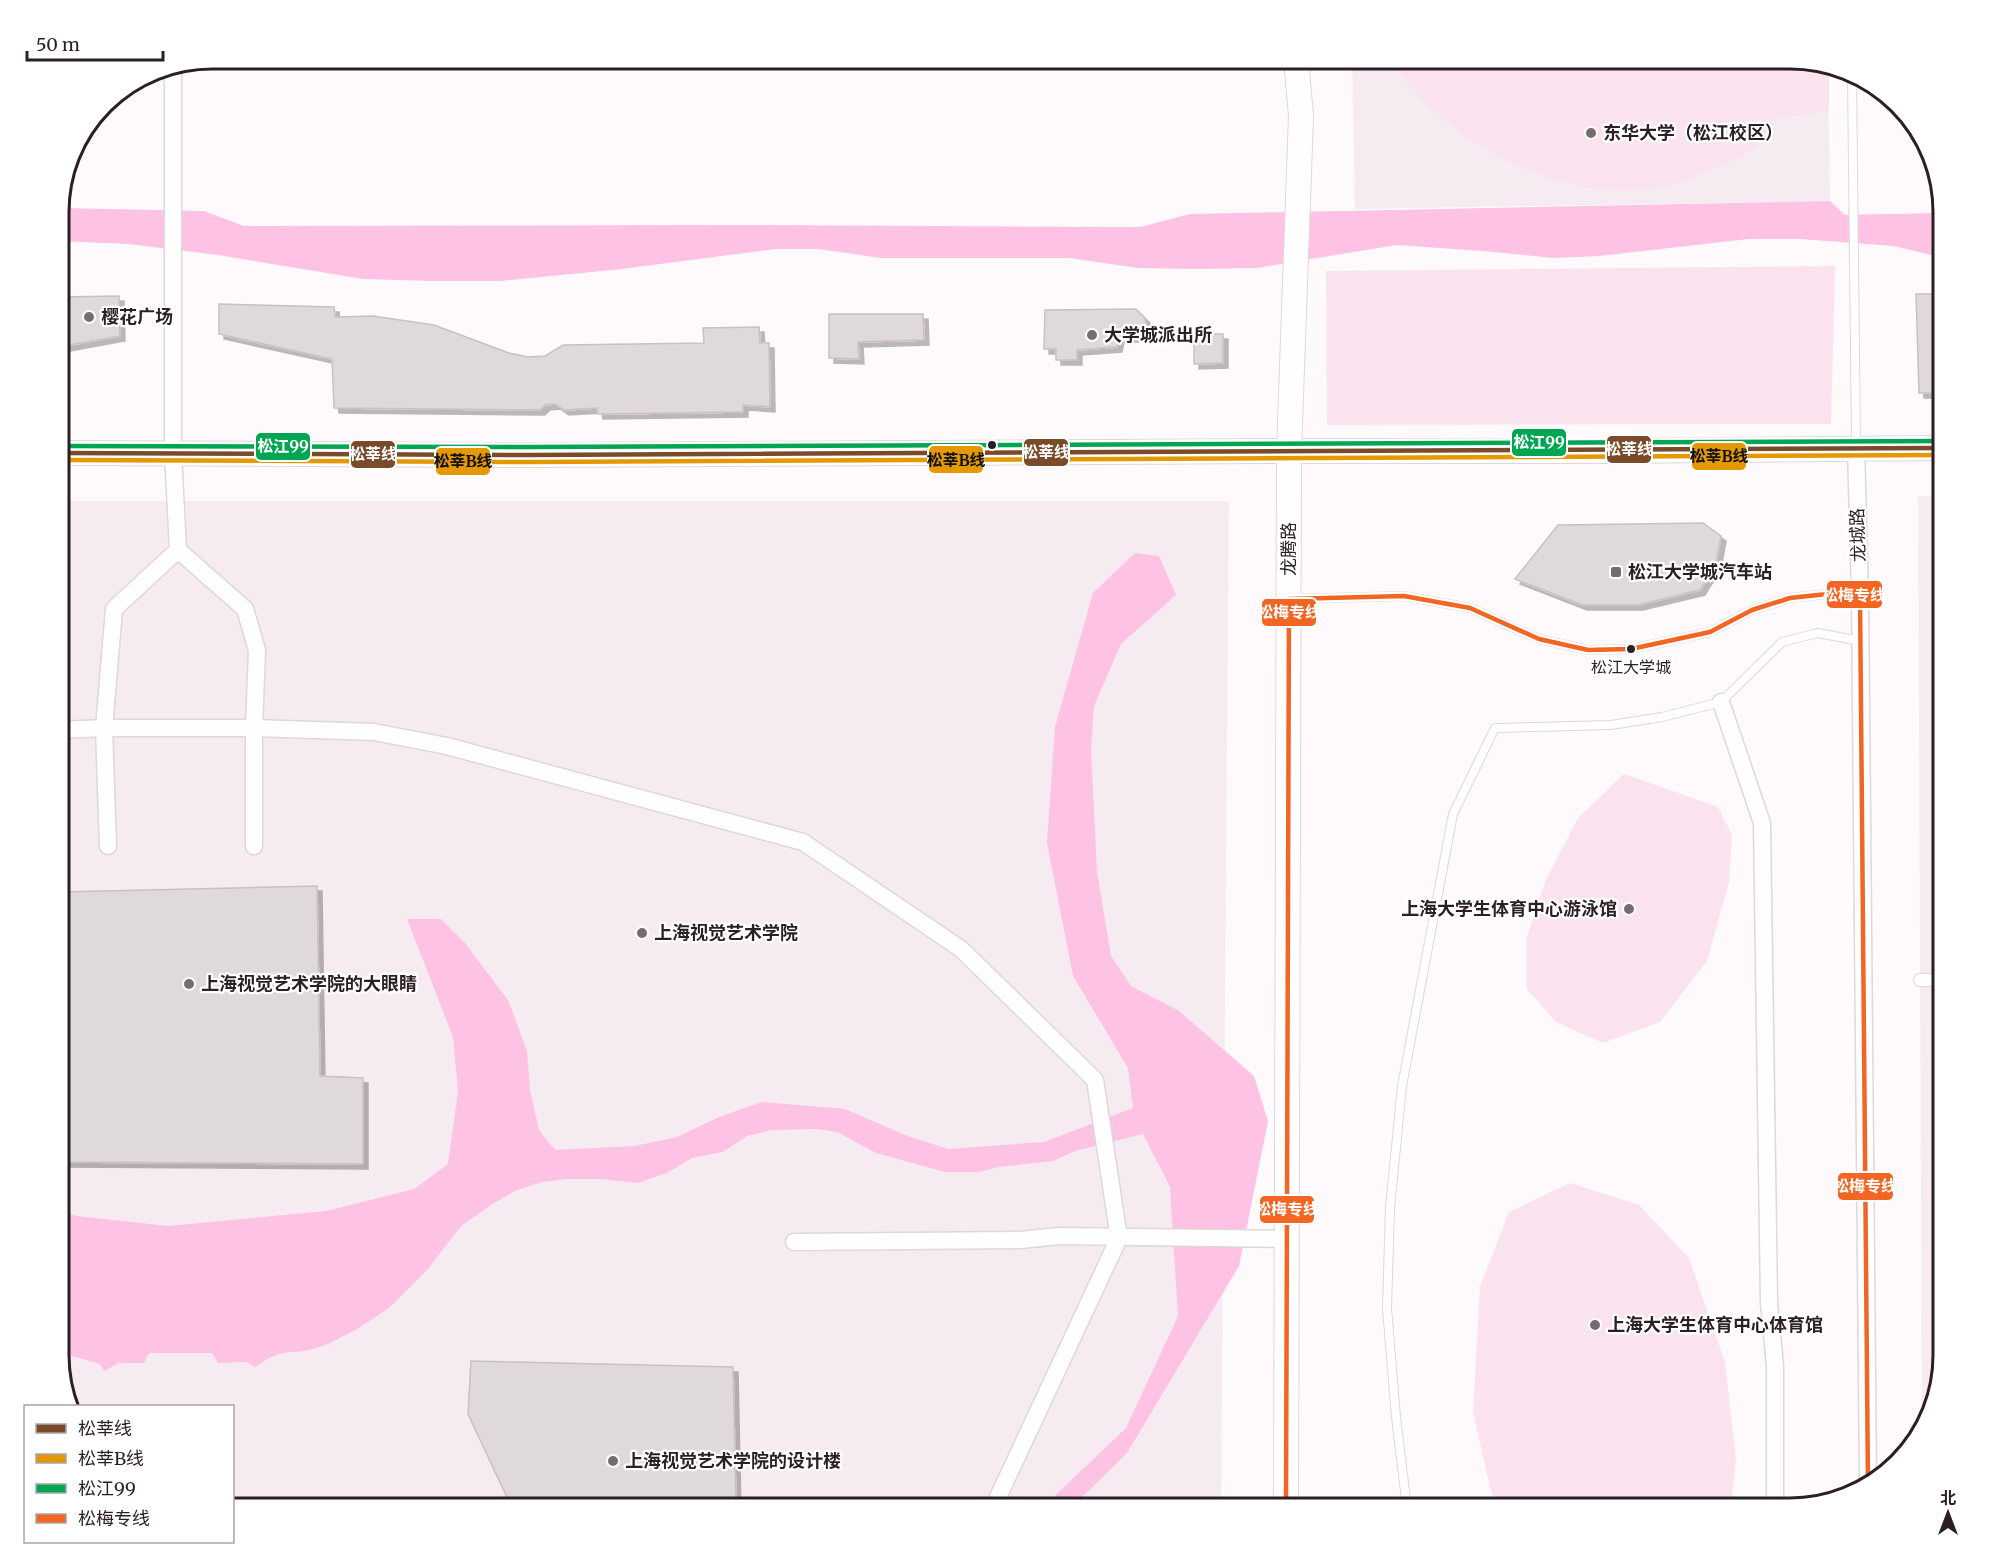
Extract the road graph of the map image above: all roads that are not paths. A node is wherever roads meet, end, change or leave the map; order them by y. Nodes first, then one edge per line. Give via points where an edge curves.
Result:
1 (1297, 69) edge
2 (173, 75) edge
3 (1852, 84) edge
4 (1856, 448) junction
5 (1933, 448) edge
6 (1289, 451) junction
7 (69, 453) edge
8 (173, 453) junction
9 (178, 550) junction
10 (1860, 595) junction
11 (1288, 599) junction
12 (1860, 641) junction
13 (1721, 702) junction
14 (104, 728) junction
15 (254, 728) junction
16 (69, 730) edge
17 (108, 846) dead end
18 (254, 846) dead end
19 (1920, 980) dead end
20 (1933, 980) edge
21 (1119, 1238) junction
22 (1286, 1239) junction
23 (794, 1242) dead end
24 (1868, 1475) edge
25 (998, 1498) edge
26 (1286, 1498) edge
27 (1406, 1498) edge
28 (1775, 1498) edge

1 - 6 main road, 龙腾路 via 1300,116
2 - 8 street
3 - 4 lane
4 - 5 main road
4 - 6 main road
4 - 10 street, 龙城路
6 - 8 main road
6 - 11 main road, 龙腾路
7 - 8 main road
8 - 9 street
9 - 14 street via 114,609
9 - 15 street via 245,609 257,650
10 - 11 lane via 1790,598 1752,610 1710,632 1631,649 1588,650 1539,639 1470,608 1404,596
10 - 12 street, 龙城路
11 - 22 main road, 龙腾路
12 - 13 lane via 1818,633 1782,642
12 - 24 street, 龙城路
13 - 27 lane via 1611,725 1496,728 1453,814 1402,1086 1390,1208 1387,1308
13 - 28 street via 1762,823
14 - 15 street
14 - 16 street
14 - 17 street
15 - 18 street
15 - 21 street via 374,732 447,746 803,842 961,949 1095,1080
19 - 20 street
21 - 22 street
21 - 23 street
21 - 25 street
22 - 26 main road, 龙腾路

